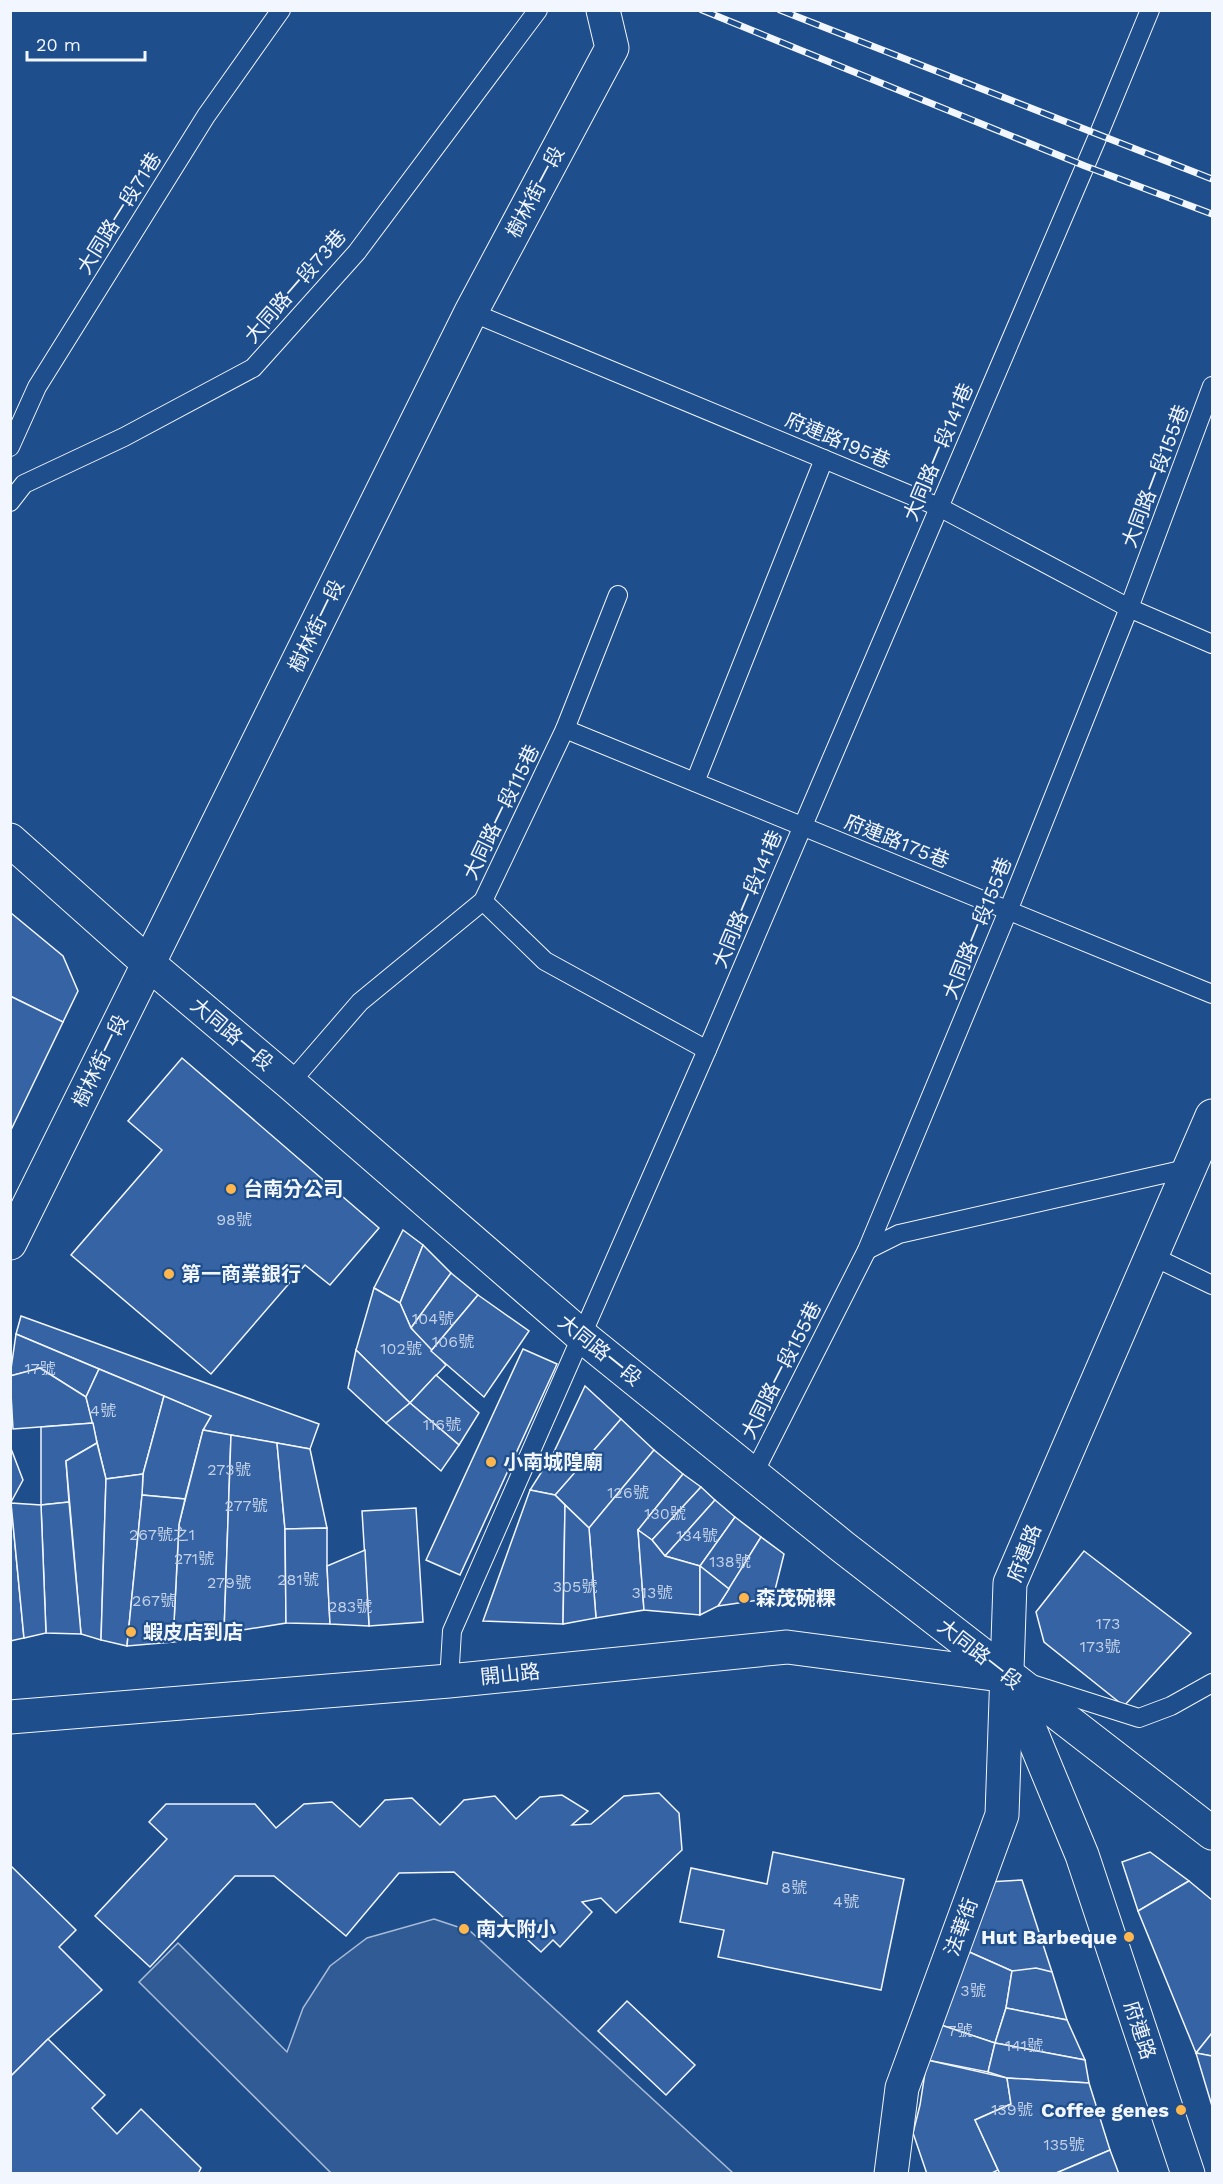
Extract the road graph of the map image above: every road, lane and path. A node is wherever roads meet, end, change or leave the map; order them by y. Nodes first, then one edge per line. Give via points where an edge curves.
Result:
1 (281, 10) edge
2 (538, 10) edge
3 (603, 10) edge
4 (1150, 10) edge
5 (471, 312) junction
6 (1212, 386) edge
7 (10, 447) edge
8 (824, 459) junction
9 (10, 502) edge
10 (939, 507) junction
11 (618, 595) dead end
12 (1129, 608) junction
13 (1212, 644) edge
14 (565, 729) junction
15 (695, 782) junction
16 (802, 826) junction
17 (10, 840) edge
18 (483, 901) junction
19 (1008, 911) junction
20 (148, 964) junction
21 (1212, 994) edge
22 (707, 1050) junction
23 (290, 1083) junction
24 (1212, 1116) edge
25 (1190, 1168) junction
26 (10, 1243) edge
27 (867, 1250) junction
28 (1152, 1256) junction
29 (1212, 1285) edge
30 (582, 1337) junction
31 (754, 1473) junction
32 (1008, 1676) junction
33 (449, 1681) junction
34 (1212, 1683) edge
35 (10, 1717) edge
36 (1212, 1833) edge
37 (891, 2174) edge
38 (1188, 2174) edge

1 - 7 lane, 大同路一段71巷 via 206,116 37,387
2 - 9 lane, 大同路一段73巷 via 357,252 253,368 124,437 24,484
3 - 5 street, 樹林街一段 via 612,48
4 - 10 lane, 大同路一段141巷
5 - 8 lane, 府連路195巷
5 - 20 street, 樹林街一段
6 - 12 lane, 大同路一段155巷
8 - 10 lane, 府連路195巷
8 - 15 lane
10 - 12 lane, 府連路195巷
10 - 16 lane, 大同路一段141巷
11 - 14 lane, 大同路一段115巷
12 - 13 lane, 府連路195巷
12 - 19 lane, 大同路一段155巷
14 - 15 lane, 府連路175巷
14 - 18 lane, 大同路一段115巷
15 - 16 lane, 府連路175巷
16 - 19 lane, 府連路175巷
16 - 22 lane, 大同路一段141巷
17 - 20 street, 大同路一段
18 - 22 lane via 545,961
18 - 23 lane, 大同路一段115巷 via 360,1002
19 - 21 lane, 府連路175巷
19 - 27 lane, 大同路一段155巷
20 - 23 street, 大同路一段
20 - 26 street, 樹林街一段
22 - 30 lane, 大同路一段141巷
23 - 30 street, 大同路一段
24 - 25 street, 府連路
25 - 27 lane via 899,1234
25 - 28 street, 府連路
27 - 31 lane, 大同路一段155巷
28 - 29 lane
28 - 32 street, 府連路 via 1010,1583
30 - 31 street, 大同路一段
30 - 33 lane, 大同路一段141巷 via 452,1631
31 - 32 street, 大同路一段
32 - 33 street, 開山路 via 787,1647
32 - 34 lane via 1139,1718 1171,1706
32 - 36 street, 大同路一段
32 - 37 street, 法華街 via 1002,1815 902,2088
32 - 38 street, 府連路 via 1083,1855
33 - 35 street, 開山路

